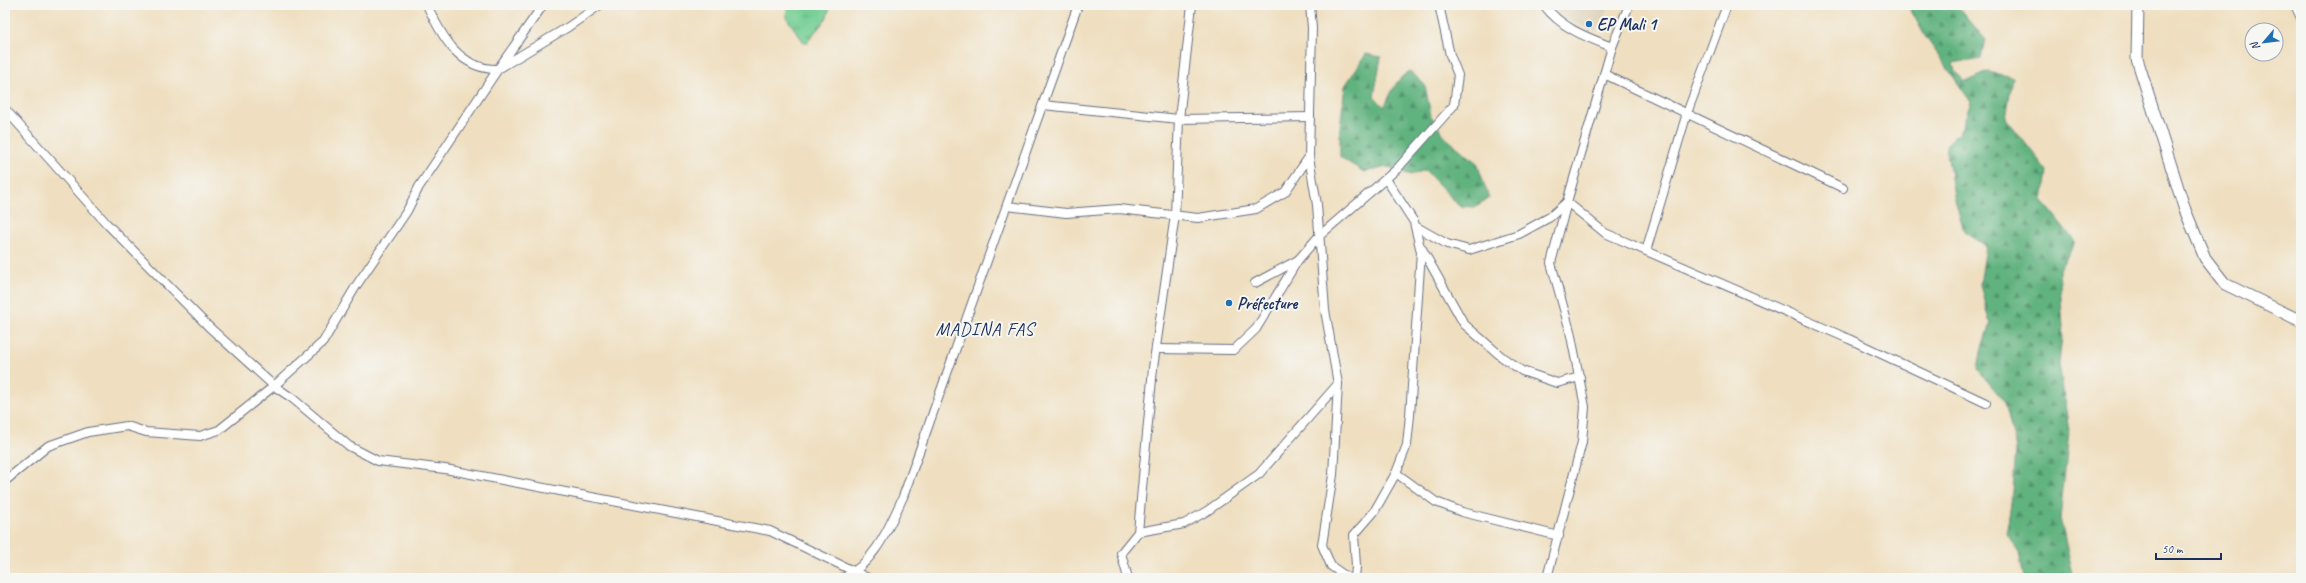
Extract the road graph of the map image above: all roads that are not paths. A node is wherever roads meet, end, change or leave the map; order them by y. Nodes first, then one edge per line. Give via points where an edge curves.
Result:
1 (427, 5) edge
2 (543, 5) edge
3 (600, 5) edge
4 (1078, 5) edge
5 (1192, 5) edge
6 (1310, 5) edge
7 (1439, 5) edge
8 (1544, 5) edge
9 (1628, 5) edge
10 (1728, 5) edge
11 (2138, 5) edge
12 (2295, 5) edge
13 (2301, 18) edge
14 (1612, 47) junction
15 (498, 69) junction
16 (1604, 74) junction
17 (1043, 105) junction
18 (5, 108) edge
19 (1687, 113) junction
20 (1310, 118) junction
21 (1179, 119) junction
22 (1309, 157) junction
23 (1386, 179) junction
24 (1843, 188) dead end
25 (1567, 202) junction
26 (1007, 206) junction
27 (1175, 215) junction
28 (1414, 226) junction
29 (1318, 237) junction
30 (1419, 242) junction
31 (1646, 251) junction
32 (1298, 260) junction
33 (1255, 283) dead end
34 (2301, 322) edge
35 (1156, 349) junction
36 (1580, 377) junction
37 (1338, 384) junction
38 (274, 386) junction
39 (1986, 403) dead end
40 (1396, 473) junction
41 (5, 481) edge
42 (1138, 532) junction
43 (1559, 536) junction
44 (856, 572) junction
45 (843, 578) edge
46 (868, 578) edge
47 (1128, 578) edge
48 (1348, 578) edge
49 (1354, 578) edge
50 (1548, 578) edge

1 - 15 street via 436,26 454,52 478,66
2 - 15 street
3 - 15 street
4 - 17 street
5 - 21 street
6 - 20 street
7 - 23 street via 1450,55 1458,75 1454,105
8 - 14 street via 1552,17 1577,33
9 - 14 street
10 - 19 street
11 - 34 street via 2137,59 2185,210 2205,258 2225,284
12 - 13 street
14 - 16 street
15 - 38 street via 419,187 407,212 356,286 323,342
16 - 19 street
16 - 25 street
17 - 21 street
17 - 26 street
18 - 38 street via 107,224 209,327
19 - 24 street
19 - 31 street
20 - 21 street
20 - 22 street
21 - 27 street
22 - 27 street via 1285,192 1256,210 1198,218
22 - 29 street via 1317,205
23 - 28 street
23 - 29 street
25 - 28 street via 1550,217 1519,234 1469,250 1447,244
25 - 31 street via 1605,233
25 - 36 street via 1551,263
26 - 27 street via 1066,213 1119,209
26 - 44 street via 903,497 883,540
27 - 35 street
28 - 30 street
29 - 32 street
29 - 37 street via 1325,310
30 - 36 street via 1464,324 1502,357 1522,370 1557,383
30 - 40 street via 1421,252 1408,438
31 - 39 street via 1849,339
32 - 33 street
32 - 35 street via 1256,329 1234,350
35 - 42 street
36 - 43 street via 1586,407 1582,442
37 - 42 street via 1259,474 1208,511 1184,524
37 - 48 street via 1334,475 1322,544 1331,566
38 - 41 street via 246,411 219,430 200,436 146,432 127,426 88,432 48,446
38 - 44 street via 350,446 378,461 445,469 770,531
40 - 43 street via 1436,502 1462,512
40 - 49 street via 1374,512 1354,535
42 - 47 street via 1121,553
43 - 50 street
44 - 45 street
44 - 46 street

